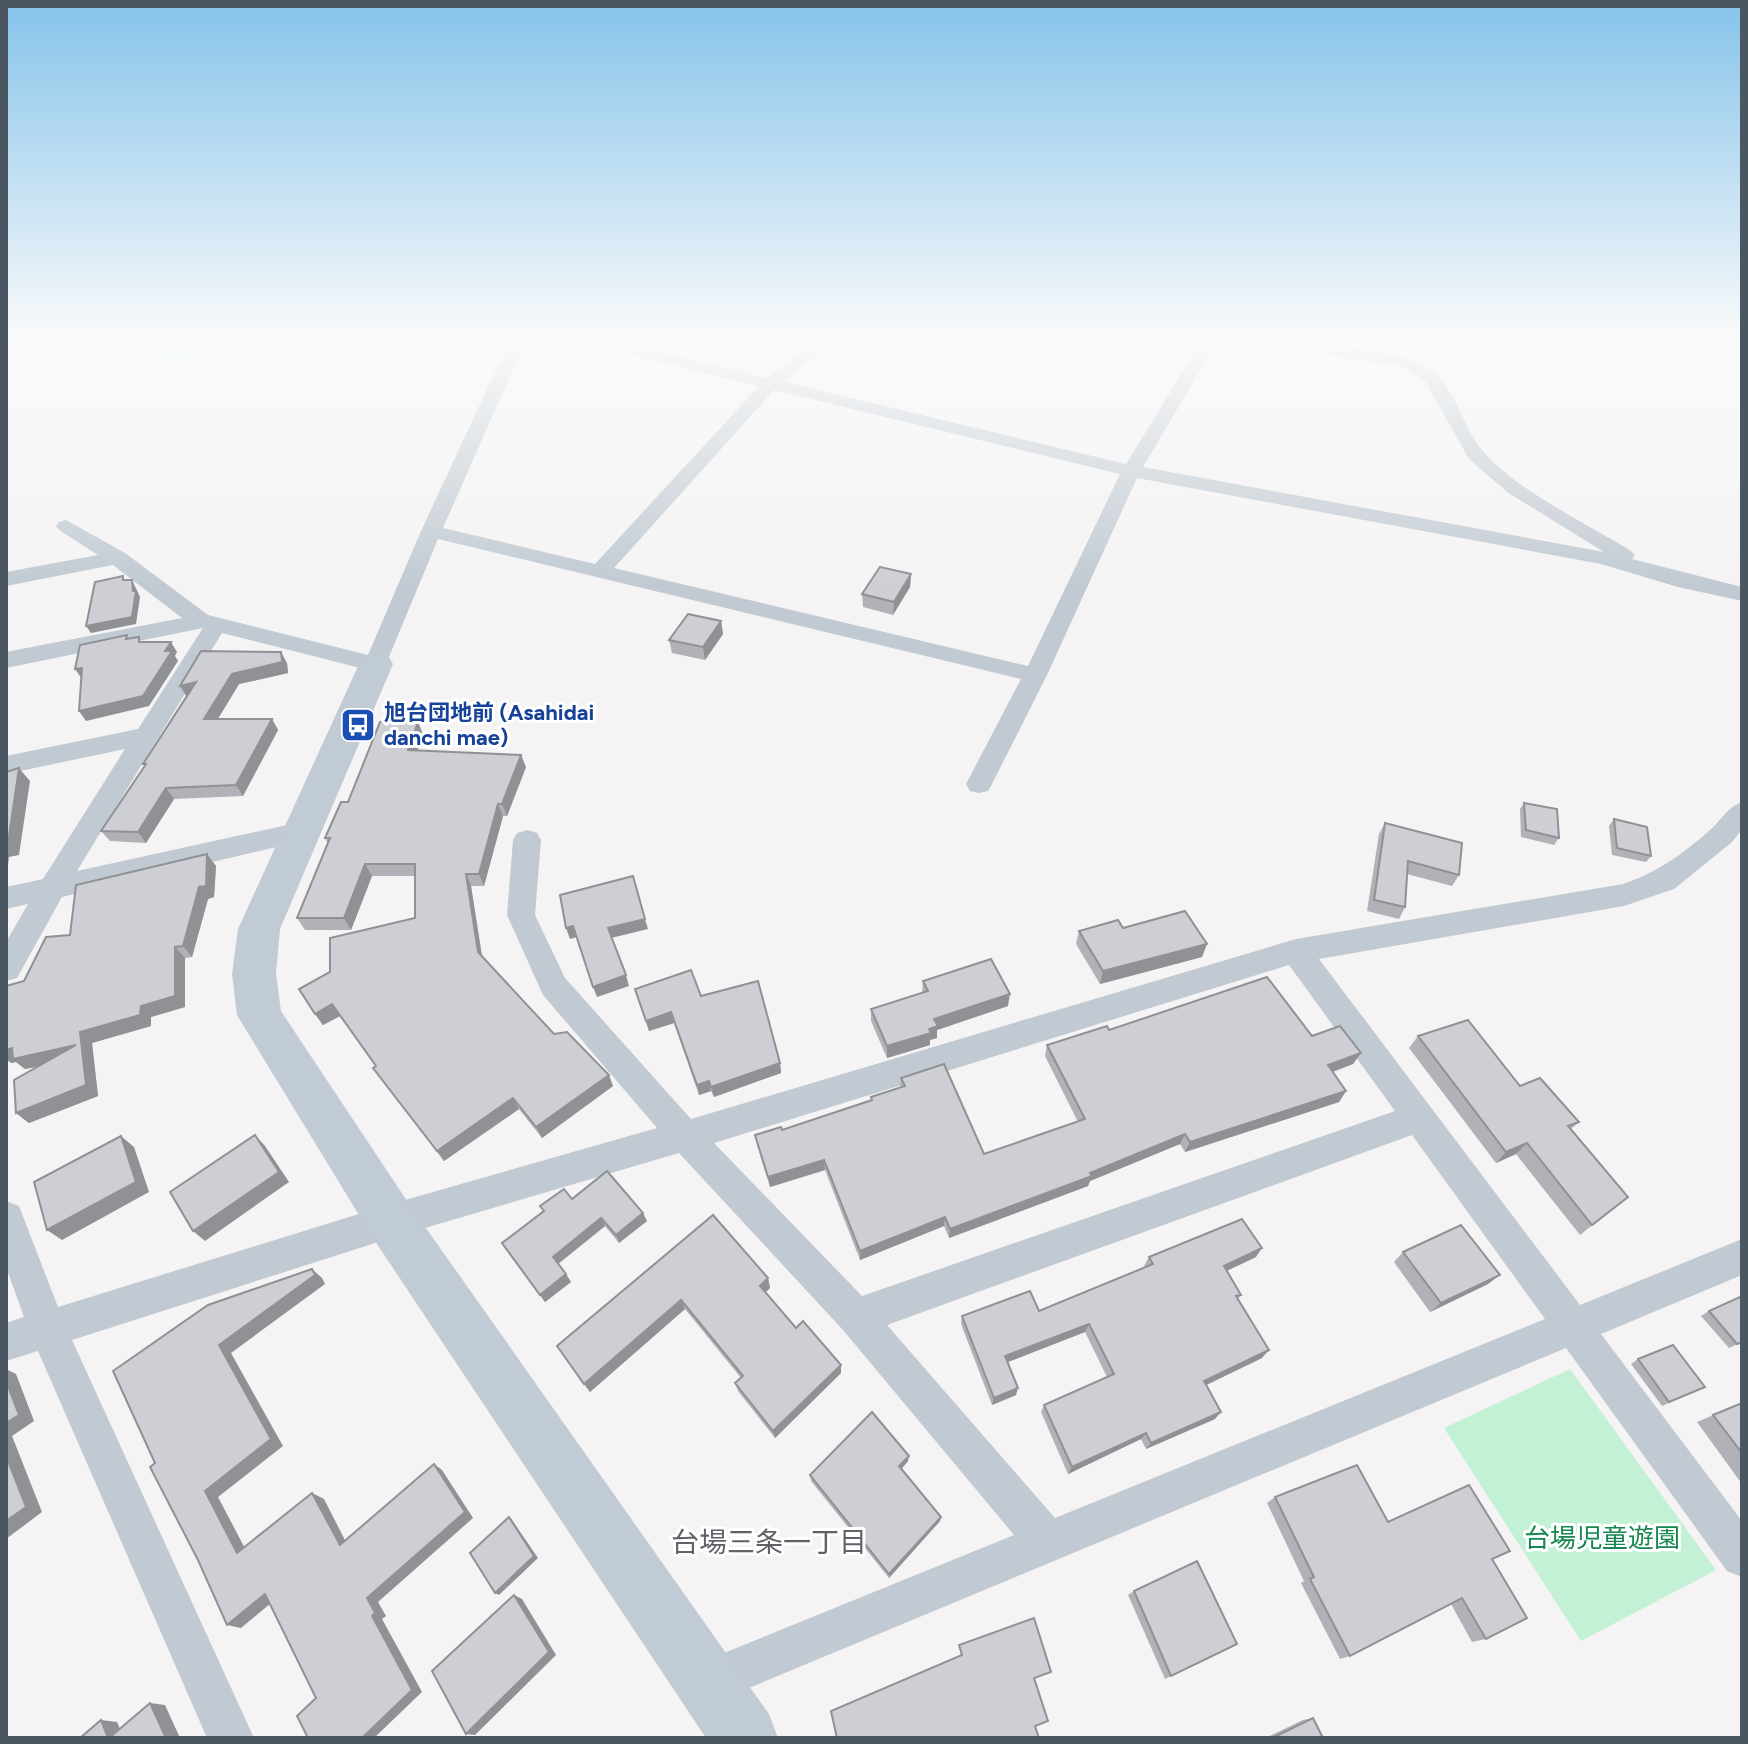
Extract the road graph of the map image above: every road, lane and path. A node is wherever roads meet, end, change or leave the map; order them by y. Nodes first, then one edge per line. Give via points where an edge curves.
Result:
1 (480, 423) edge
2 (734, 423) edge
3 (931, 423) edge
4 (1160, 423) edge
5 (1458, 423) edge
6 (1131, 471) junction
7 (66, 526) dead end
8 (431, 531) junction
9 (117, 558) junction
10 (601, 570) junction
11 (6, 579) edge
12 (1686, 582) junction
13 (1742, 594) edge
14 (209, 622) junction
15 (6, 660) edge
16 (376, 664) junction
17 (1035, 675) junction
18 (148, 736) junction
19 (6, 765) edge
20 (979, 784) dead end
21 (1742, 812) edge
22 (301, 832) junction
23 (527, 840) dead end
24 (52, 888) junction
25 (6, 898) edge
26 (1296, 951) junction
27 (6, 969) edge
28 (1418, 1118) junction
29 (685, 1136) junction
30 (6, 1218) edge
31 (391, 1221) junction
32 (1742, 1257) edge
33 (856, 1317) junction
34 (1572, 1329) junction
35 (48, 1330) junction
36 (6, 1342) edge
37 (1049, 1544) junction
38 (1742, 1556) edge
39 (708, 1682) junction
40 (231, 1738) edge
41 (745, 1738) edge

1 - 8 street
2 - 10 street
3 - 6 street
4 - 6 street
5 - 12 street via 1476,455 1514,488 1628,557
6 - 12 street via 1604,558
6 - 17 street
7 - 9 street
8 - 10 street
8 - 16 street
9 - 11 street
9 - 14 street
10 - 17 street
12 - 13 street
14 - 15 street
14 - 16 street
14 - 18 street
16 - 22 street
17 - 20 street
18 - 19 street
18 - 24 street
21 - 26 street via 1721,836 1664,881 1624,895
22 - 24 street
22 - 31 street via 259,929 254,974 259,1015
23 - 29 street via 521,915 554,986
24 - 25 street
24 - 27 street
26 - 28 street
26 - 29 street
28 - 33 street
28 - 34 street
29 - 31 street
29 - 33 street
30 - 35 street
31 - 35 street
31 - 39 street
32 - 34 street
33 - 37 street
34 - 37 street
34 - 38 street
35 - 36 street
35 - 40 street
37 - 39 street
39 - 41 street

